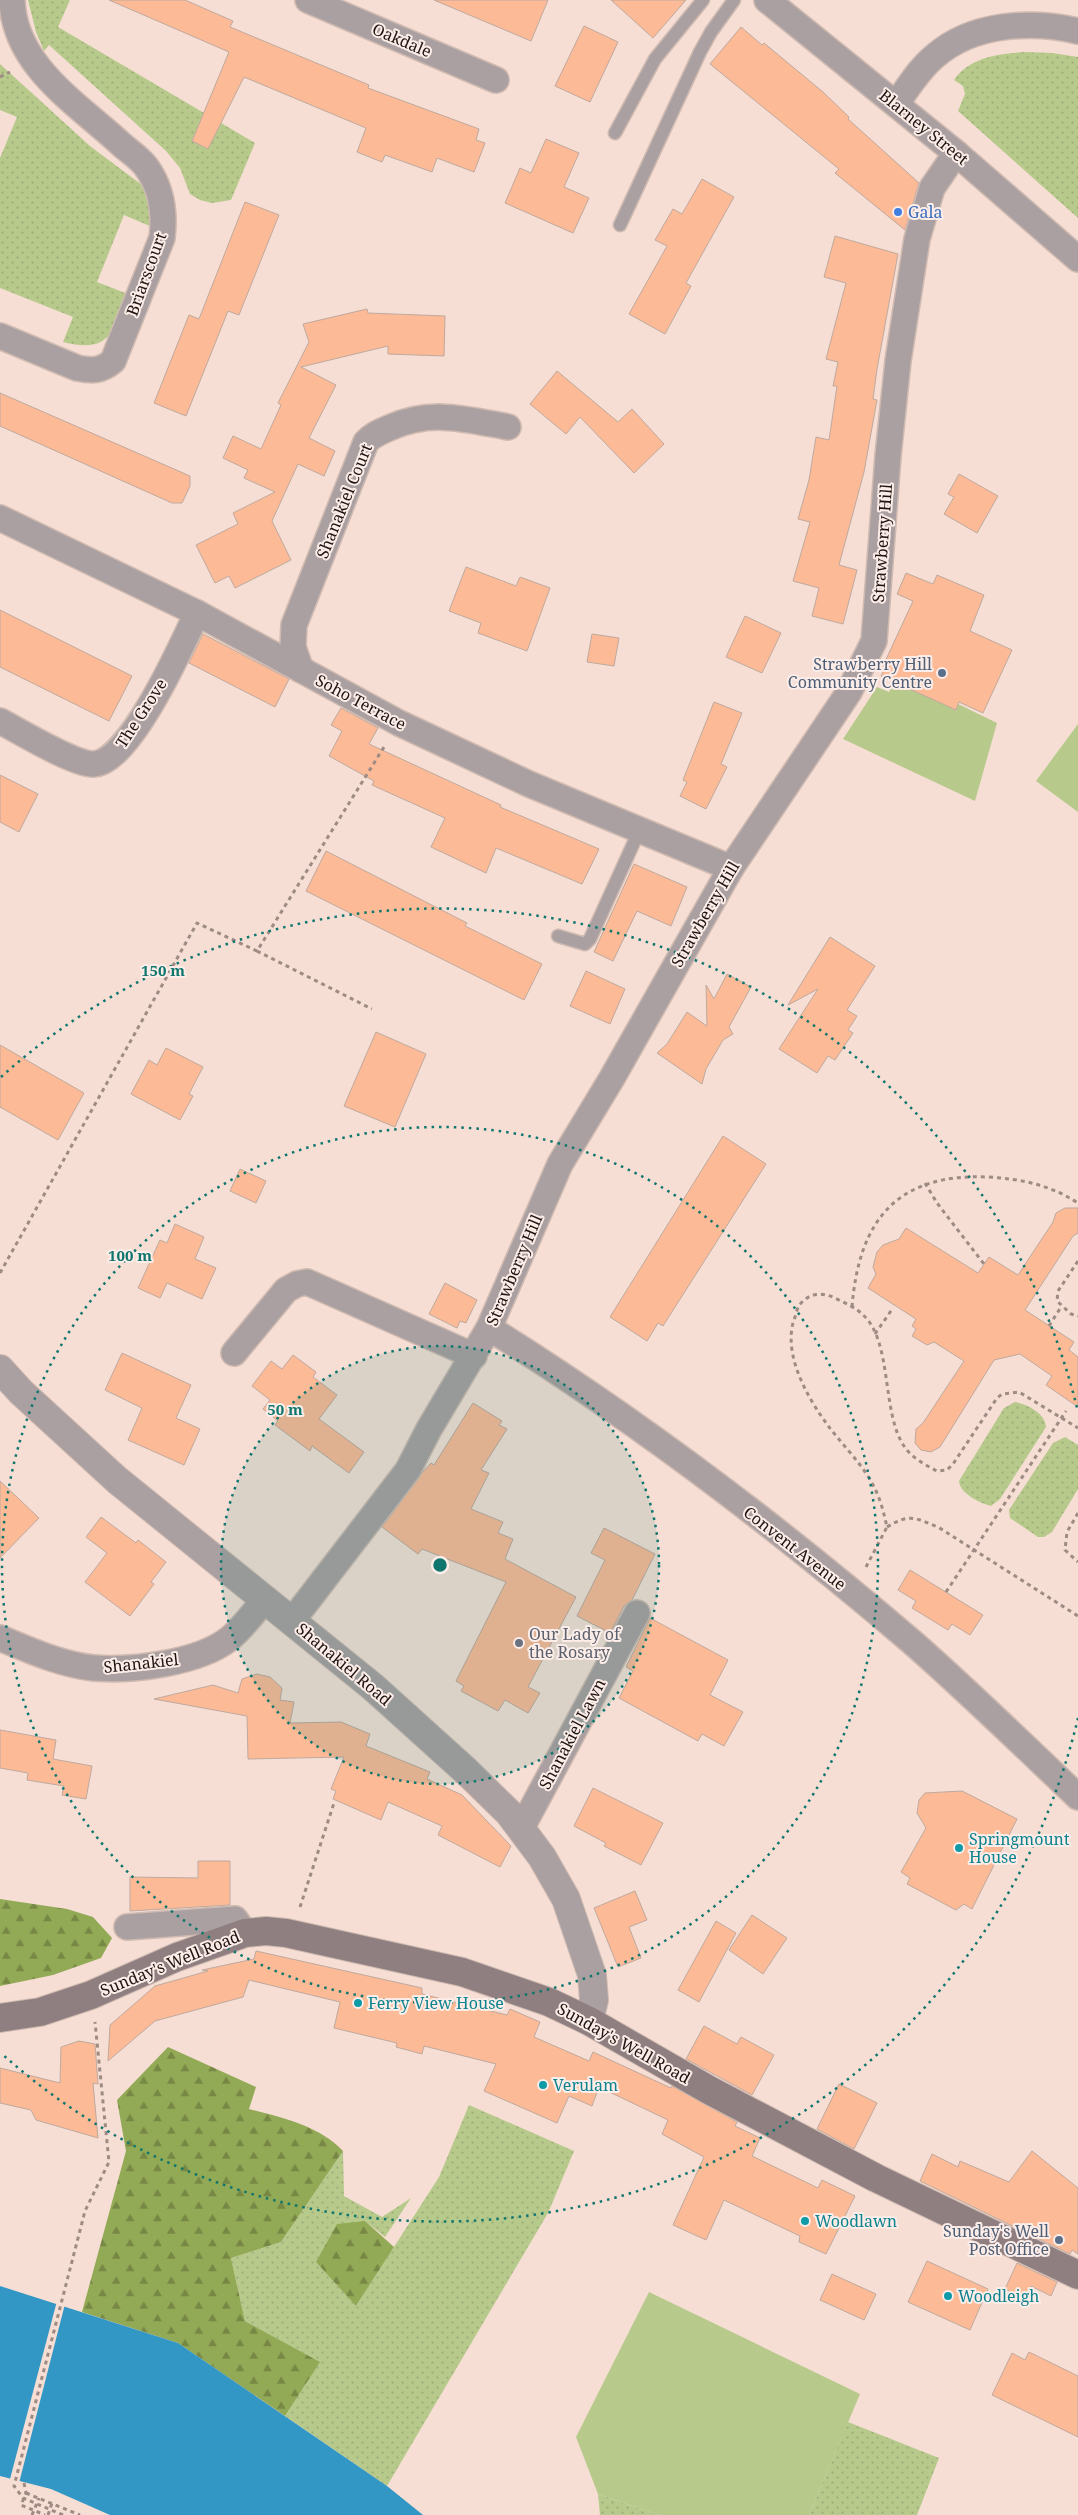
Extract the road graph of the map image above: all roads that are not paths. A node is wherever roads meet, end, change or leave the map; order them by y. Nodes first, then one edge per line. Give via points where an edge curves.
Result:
1 (12, 0) edge
2 (308, 0) edge
3 (703, 0) edge
4 (734, 0) edge
5 (767, 0) edge
6 (791, 9) edge
7 (1078, 31) edge
8 (496, 80) dead end
9 (896, 104) junction
10 (615, 133) dead end
11 (956, 153) junction
12 (620, 225) dead end
13 (1078, 259) edge
14 (0, 336) edge
15 (508, 427) dead end
16 (0, 518) edge
17 (197, 613) junction
18 (301, 670) junction
19 (0, 721) edge
20 (640, 829) junction
21 (731, 868) junction
22 (558, 936) dead end
23 (489, 1328) junction
24 (234, 1354) dead end
25 (474, 1356) junction
26 (0, 1369) edge
27 (265, 1599) junction
28 (637, 1613) dead end
29 (292, 1621) junction
30 (0, 1638) edge
31 (1078, 1797) edge
32 (521, 1829) junction
33 (127, 1927) dead end
34 (245, 1933) junction
35 (0, 2018) edge
36 (589, 2021) junction
37 (1078, 2275) edge

1 - 14 street, Briarscourt via 17,31 32,59 46,78 147,167 162,204 164,220 162,238 113,361 103,369 78,368
2 - 8 street, Oakdale
3 - 10 lane via 657,56
4 - 12 lane via 696,59
5 - 6 street, Blarney Street
6 - 9 street, Blarney Street
7 - 9 street via 1031,24 986,31 961,40 935,56
9 - 11 street, Blarney Street
11 - 13 street, Blarney Street
11 - 21 street, Strawberry Hill via 932,188 918,239 898,361 874,641 850,692
15 - 18 street, Shanakiel Court via 461,418 420,416 380,432 366,442 294,625 293,647
16 - 17 street, Soho Terrace
17 - 18 street, Soho Terrace
17 - 19 street, The Grove via 175,660 133,732 108,760 93,764 77,760
18 - 20 street, Soho Terrace via 399,723 529,784
20 - 21 street, Soho Terrace
20 - 22 lane via 590,939 585,944
21 - 23 street, Strawberry Hill via 560,1164
23 - 25 street, Strawberry Hill
23 - 31 street, Convent Avenue via 537,1357 681,1459 850,1590 981,1704
24 - 25 street via 286,1290 307,1282
25 - 29 street, Strawberry Hill via 408,1470
26 - 27 street, Shanakiel Road via 117,1480
27 - 29 street, Shanakiel Road
27 - 30 street, Shanakiel via 229,1639 194,1656 152,1665 93,1668
28 - 32 street, Shanakiel Lawn
29 - 32 street, Shanakiel Road via 374,1687 466,1770
32 - 36 street, Shanakiel Road via 562,1892 579,1933 594,1988
33 - 34 street via 236,1919
34 - 35 main road, Sunday's Well Road via 177,1957 91,1995 40,2012
34 - 36 main road, Sunday's Well Road via 286,1933 462,1972 541,1999
36 - 37 main road, Sunday's Well Road via 709,2090 876,2178

